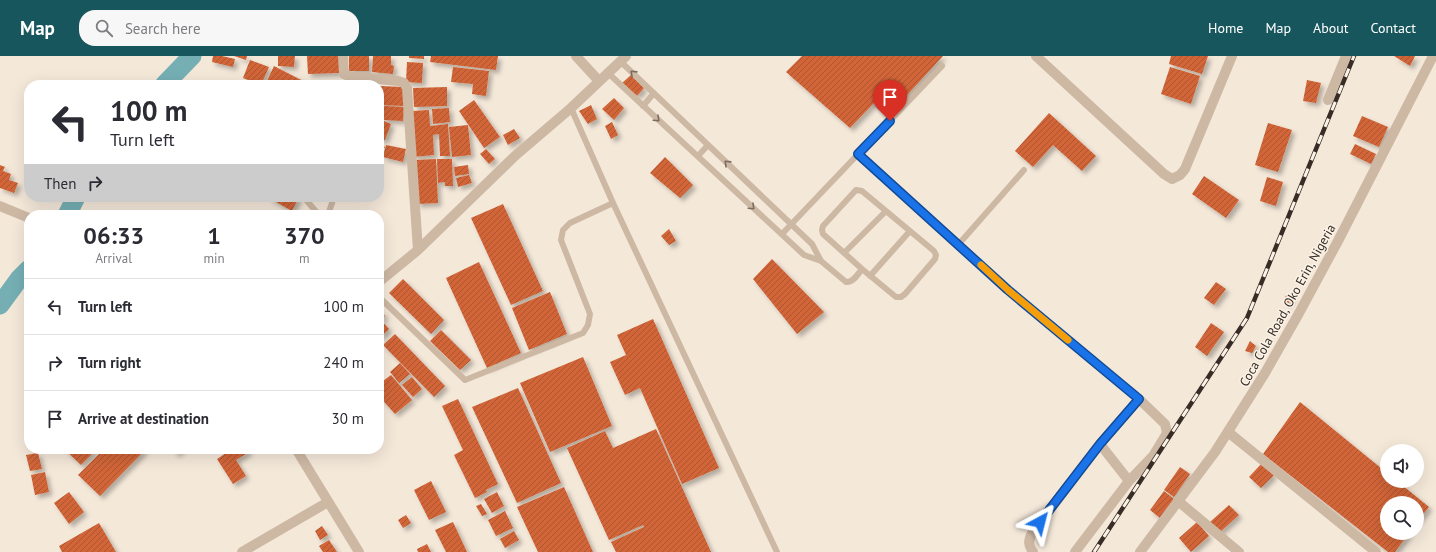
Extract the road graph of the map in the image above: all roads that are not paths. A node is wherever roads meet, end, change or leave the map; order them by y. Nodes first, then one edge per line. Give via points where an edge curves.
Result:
1 (343, 56) edge
2 (576, 56) edge
3 (1036, 56) edge
4 (1232, 56) edge
5 (1346, 56) edge
6 (1433, 56) edge
7 (623, 58) edge
8 (942, 66) dead end
9 (608, 73) junction
10 (599, 81) junction
11 (654, 93) junction
12 (1328, 100) dead end
13 (643, 106) junction
14 (571, 108) junction
15 (708, 145) junction
16 (858, 154) junction
17 (698, 156) junction
18 (1024, 170) dead end
19 (308, 202) edge
20 (613, 203) junction
21 (0, 206) edge
22 (315, 210) edge
23 (886, 212) junction
24 (24, 216) edge
25 (791, 225) junction
26 (910, 231) junction
27 (782, 234) junction
28 (958, 245) junction
29 (418, 250) junction
30 (844, 253) junction
31 (821, 261) junction
32 (862, 269) junction
33 (870, 276) junction
34 (384, 278) edge
35 (384, 302) edge
36 (1139, 399) junction
37 (1228, 432) junction
38 (1100, 444) junction
39 (299, 454) edge
40 (1129, 481) junction
41 (1178, 501) junction
42 (328, 502) junction
43 (242, 552) edge
44 (360, 552) edge
45 (777, 552) edge
46 (1033, 552) edge
47 (1075, 552) edge
48 (1140, 552) edge
49 (1239, 552) edge
50 (1376, 552) edge

1 - 29 street via 344,74 398,80 407,88
2 - 10 street
3 - 4 street via 1172,179 1185,169
5 - 12 street
6 - 37 street, Coca Cola Road, Oko Erin, Nigeria via 1298,315
7 - 9 street
11 -> 7 lane
8 - 16 lane
9 - 10 street
9 - 13 lane
10 - 14 street
11 - 13 lane
11 - 15 lane
13 -> 17 lane
14 - 20 lane
14 - 29 street via 516,155
15 - 17 lane
25 -> 15 lane
16 - 25 lane
16 - 28 lane
17 -> 27 lane
18 - 28 lane
19 - 22 lane
20 - 35 lane via 570,223 563,230 561,240 590,314 583,333 465,380
20 - 45 lane
21 - 24 street
23 - 26 lane
23 - 30 lane
23 - 30 lane via 862,191 856,190 822,230 823,234
25 - 27 lane
25 - 31 lane via 812,244
26 - 33 lane
26 - 33 lane via 936,255 905,294 896,297
27 - 31 lane via 804,254
28 - 36 lane
29 - 34 street
30 - 32 lane
31 - 32 lane via 846,282 852,280
32 - 33 lane
36 - 38 street
36 - 40 street via 1165,424 1167,433 1153,456
37 - 41 street, Coca Cola Road, Oko Erin, Nigeria
37 - 50 street
38 - 40 street
38 - 46 street via 1032,533 1029,545
39 - 42 street
40 - 47 street
41 - 48 street, Coca Cola Road, Oko Erin, Nigeria
41 - 49 street
42 - 43 street
42 - 44 street

